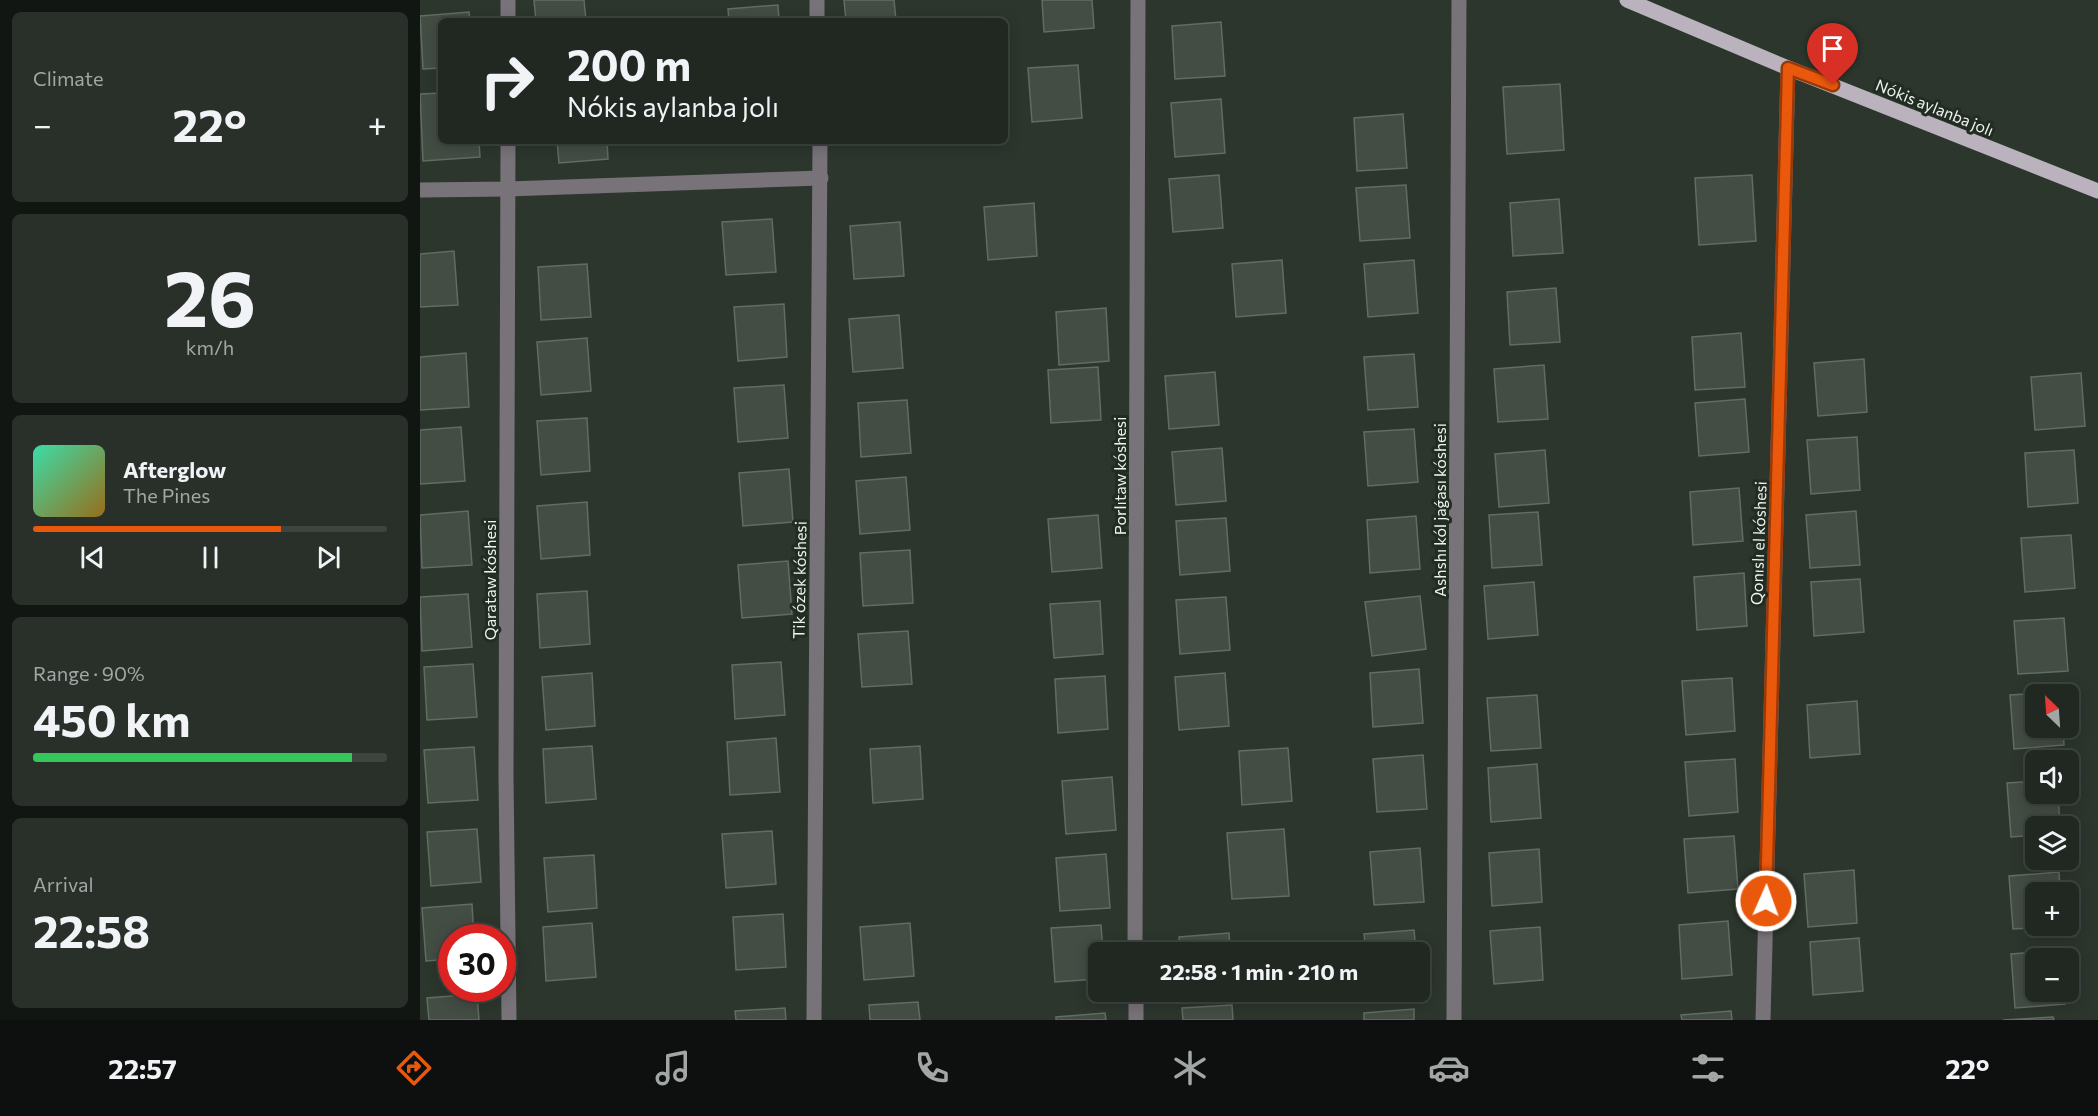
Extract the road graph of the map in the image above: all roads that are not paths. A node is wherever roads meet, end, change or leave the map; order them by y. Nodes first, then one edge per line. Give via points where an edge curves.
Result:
1 (508, 0) edge
2 (816, 0) edge
3 (1138, 0) edge
4 (1459, 0) edge
5 (1627, 0) edge
6 (508, 18) edge
7 (817, 18) edge
8 (1788, 68) junction
9 (508, 144) edge
10 (820, 144) edge
11 (821, 178) junction
12 (508, 189) junction
13 (420, 190) edge
14 (2098, 191) edge
15 (1135, 942) edge
16 (1136, 1002) edge
17 (509, 1020) edge
18 (814, 1020) edge
19 (1136, 1020) edge
20 (1454, 1020) edge
21 (1763, 1020) edge

1 - 6 street
2 - 7 street
3 - 15 street, Porlıtaw kóshesi
4 - 20 street, Ashshı kól jaǵası kóshesi
5 - 8 main road, Nókis aylanba jolı
8 - 14 main road, Nókis aylanba jolı
8 - 21 street, Qonıslı el kóshesi
9 - 12 street, Qarataw kóshesi
10 - 11 street, Tik ózek kóshesi
11 - 12 street
11 - 18 street, Tik ózek kóshesi
12 - 13 street
12 - 17 street, Qarataw kóshesi
16 - 19 street

